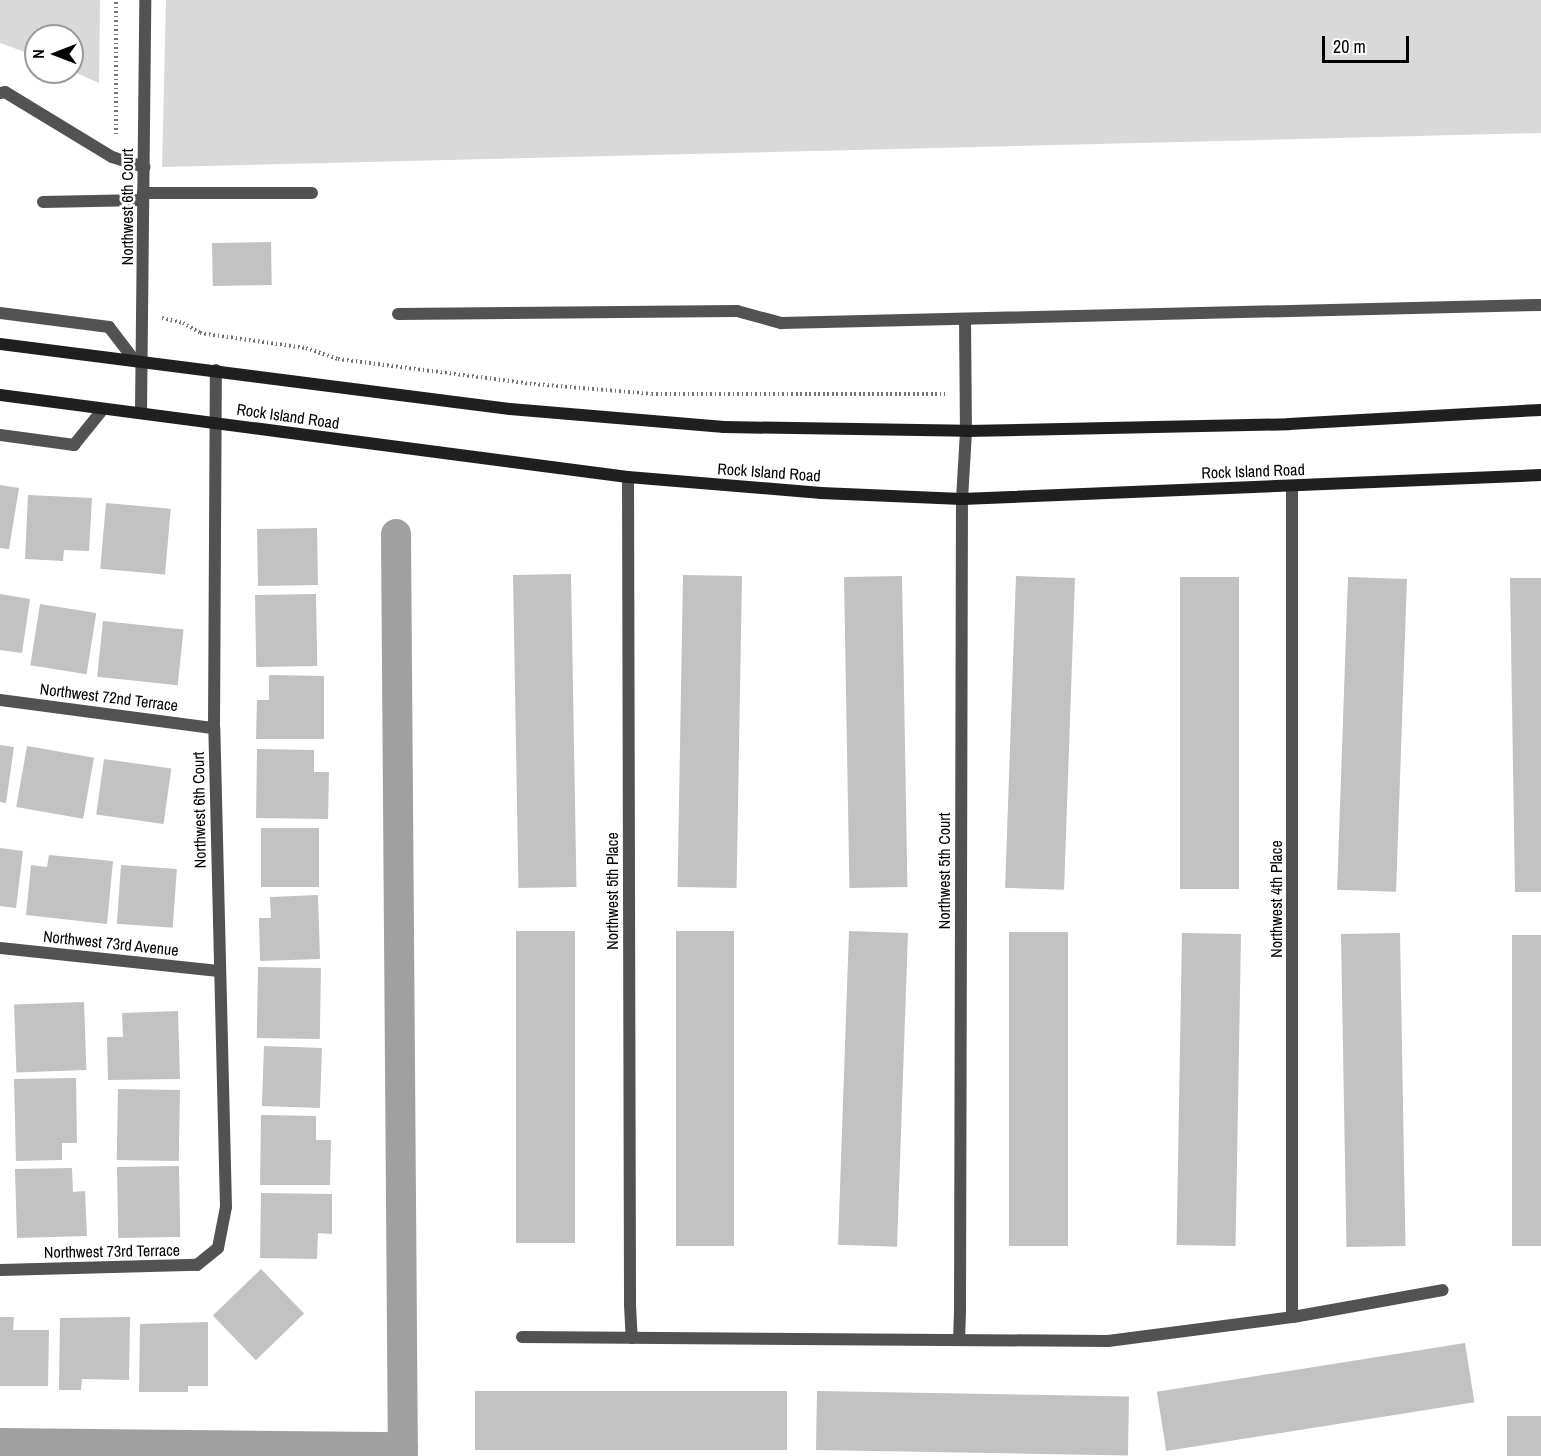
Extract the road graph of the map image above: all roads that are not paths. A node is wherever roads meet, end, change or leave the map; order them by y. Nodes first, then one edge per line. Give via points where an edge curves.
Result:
1 (145, 0) edge
2 (0, 93) edge
3 (144, 167) junction
4 (312, 193) dead end
5 (143, 197) junction
6 (43, 202) dead end
7 (1541, 305) edge
8 (0, 313) edge
9 (398, 314) dead end
10 (965, 319) junction
11 (0, 344) edge
12 (139, 362) junction
13 (216, 370) junction
14 (0, 395) edge
15 (103, 409) junction
16 (1541, 410) edge
17 (141, 413) junction
18 (215, 423) junction
19 (966, 431) junction
20 (0, 435) edge
21 (1541, 475) edge
22 (628, 477) junction
23 (1292, 486) junction
24 (962, 499) junction
25 (0, 700) edge
26 (214, 728) junction
27 (0, 948) edge
28 (219, 971) junction
29 (218, 1248) joint
30 (0, 1270) edge
31 (1443, 1290) dead end
32 (1293, 1314) junction
33 (522, 1337) dead end
34 (632, 1338) junction
35 (959, 1340) junction

1 - 3 street, Northwest 6th Court
2 - 3 street via 5,92 112,157
3 - 5 street, Northwest 6th Court
4 - 5 street
5 - 6 street
5 - 12 street, Northwest 6th Court
7 - 10 street
8 - 12 street via 109,327
9 - 10 street via 737,312 781,323
10 - 19 street, Northwest 5th Court
11 - 12 main road
12 - 13 main road
12 - 17 street, Northwest 6th Court
13 - 18 street, Northwest 6th Court
13 - 19 main road via 618,420 831,431
14 - 15 main road, Rock Island Road
15 - 17 main road, Rock Island Road
15 - 20 street via 74,445
16 - 19 main road via 1289,424
17 - 18 main road, Rock Island Road
18 - 22 main road, Rock Island Road
18 - 26 street, Northwest 6th Court
19 - 24 street, Northwest 5th Court
21 - 23 main road, Rock Island Road
22 - 24 main road, Rock Island Road via 821,493
22 - 34 street, Northwest 5th Place
23 - 24 main road, Rock Island Road
23 - 32 street, Northwest 4th Place
24 - 35 street, Northwest 5th Court
25 - 26 street, Northwest 72nd Terrace
26 - 28 street, Northwest 6th Court
27 - 28 street, Northwest 73rd Avenue
28 - 29 street, Northwest 6th Court via 226,1207
29 - 30 street, Northwest 73rd Terrace via 197,1265
31 - 32 street
32 - 35 street via 1108,1341
33 - 34 street
34 - 35 street

